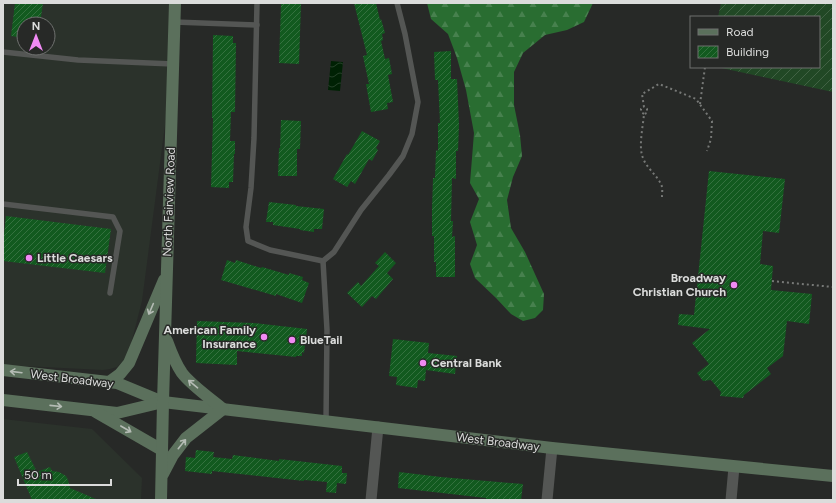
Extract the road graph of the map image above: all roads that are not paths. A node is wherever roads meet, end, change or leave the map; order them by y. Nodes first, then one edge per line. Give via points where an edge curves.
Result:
1 (174, 3) edge
2 (256, 3) edge
3 (397, 3) edge
4 (174, 22) junction
5 (257, 24) junction
6 (3, 52) edge
7 (173, 64) junction
8 (3, 204) edge
9 (324, 261) junction
10 (167, 273) junction
11 (110, 293) dead end
12 (165, 336) junction
13 (3, 370) edge
14 (109, 382) junction
15 (3, 400) edge
16 (163, 402) junction
17 (223, 409) junction
18 (92, 410) junction
19 (326, 421) junction
20 (378, 427) junction
21 (552, 448) junction
22 (162, 450) junction
23 (734, 466) junction
24 (833, 476) edge
25 (161, 477) junction
26 (161, 500) edge
27 (371, 500) edge
28 (547, 500) edge
29 (731, 500) edge

1 - 4 main road, North Fairview Road
2 - 5 lane
3 - 9 lane via 418,102 412,134 403,156 361,210 334,252
4 - 5 lane
4 - 7 main road, North Fairview Road
5 - 9 lane via 252,188 246,228 248,241 270,250
6 - 7 lane via 78,60
7 - 10 main road, North Fairview Road
8 - 11 lane via 113,217 120,231
9 - 19 lane via 327,330
10 - 12 main road, North Fairview Road
10 -> 14 main road via 129,363
12 - 16 main road, North Fairview Road
17 -> 12 main road via 182,373
14 -> 13 main road, West Broadway
14 - 16 main road, West Broadway
15 -> 18 main road, West Broadway
16 - 17 main road, West Broadway
16 - 18 main road, West Broadway via 117,413
16 - 22 main road, North Fairview Road
17 - 19 main road, West Broadway
25 -> 17 main road via 186,438
18 -> 22 main road
19 - 20 main road, West Broadway
20 - 21 main road, West Broadway
20 - 27 street
21 - 23 main road, West Broadway
21 - 28 street
22 - 25 main road, North Fairview Road
23 - 24 main road, West Broadway
23 - 29 street
25 - 26 main road, North Fairview Road

